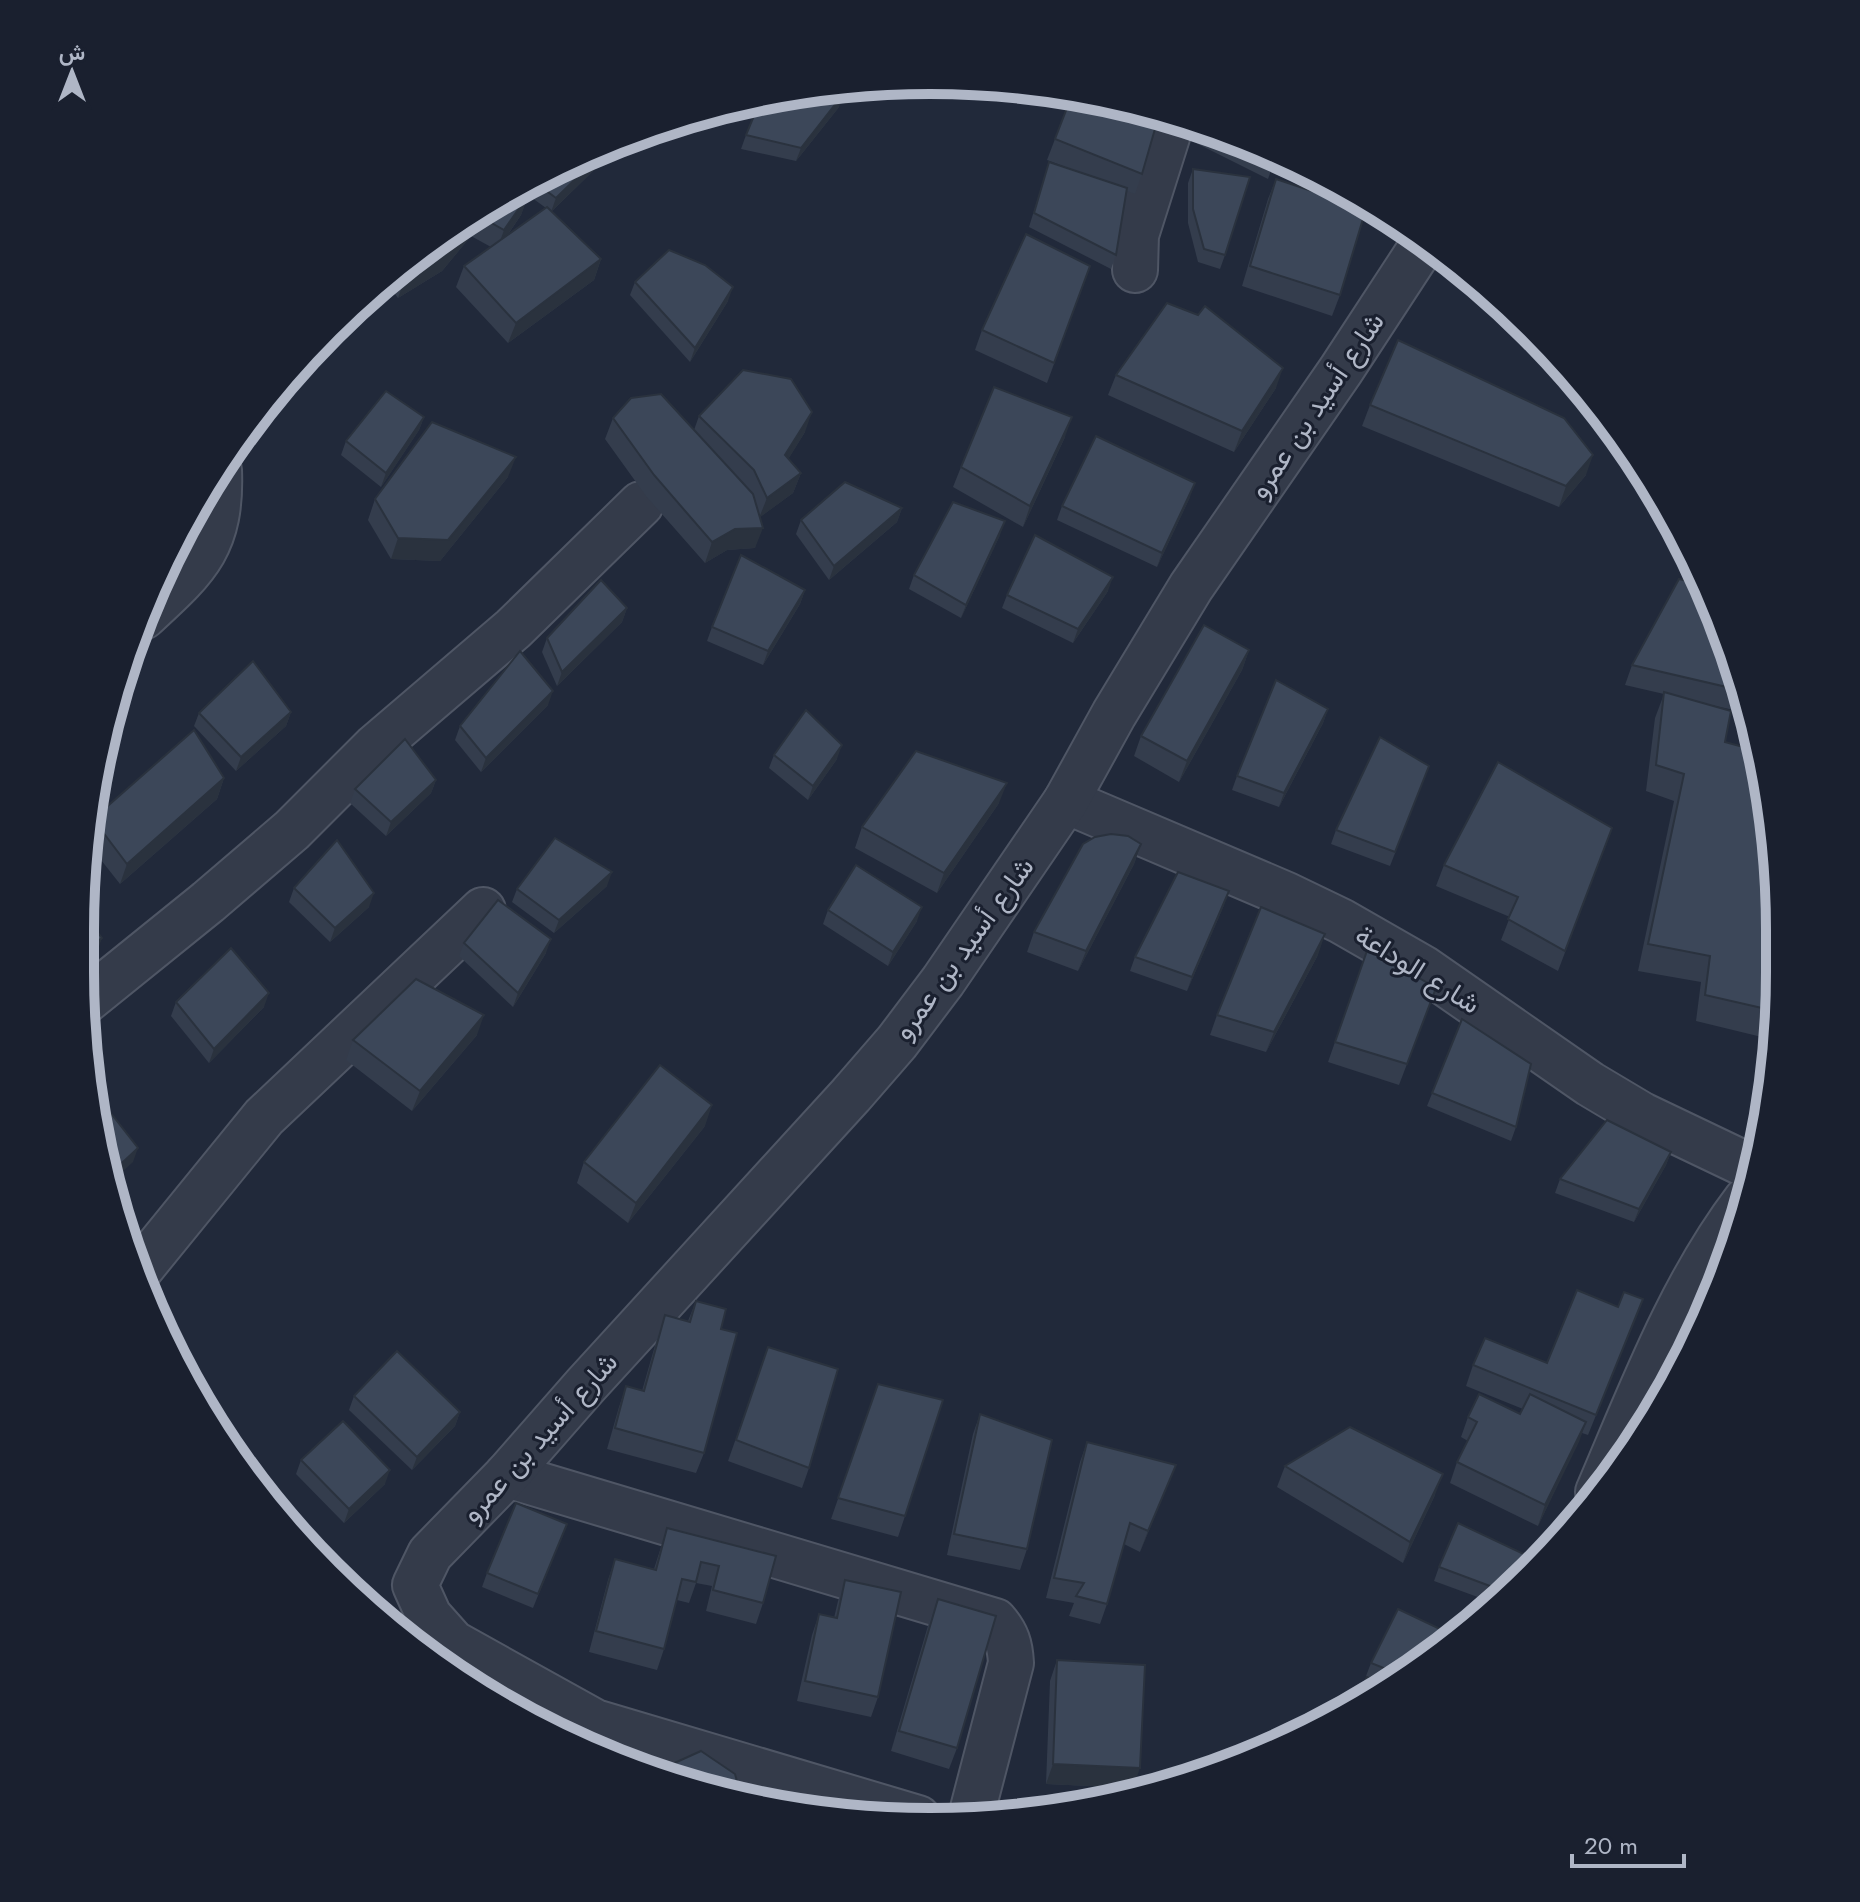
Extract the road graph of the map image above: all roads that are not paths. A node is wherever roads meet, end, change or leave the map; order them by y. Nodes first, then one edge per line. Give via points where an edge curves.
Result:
1 (1169, 129) edge
2 (1418, 252) edge
3 (1135, 270) dead end
4 (219, 492) edge
5 (641, 504) dead end
6 (164, 597) edge
7 (1066, 801) junction
8 (483, 910) dead end
9 (95, 993) edge
10 (1744, 1163) edge
11 (1727, 1225) edge
12 (146, 1262) edge
13 (1617, 1447) edge
14 (507, 1475) junction
15 (590, 1733) edge
16 (870, 1806) edge
17 (974, 1806) edge

1 - 3 street via 1136,235
2 - 7 street, شارع أسيد بن عمرو via 1191,587
4 - 6 street via 212,536 190,572
5 - 9 street via 292,830
7 - 10 street, شارع الوداعة via 1341,921 1423,968 1590,1084
7 - 14 street, شارع أسيد بن عمرو via 897,1042
8 - 12 street via 264,1117
11 - 13 street via 1668,1328
14 - 15 street, شارع أسيد بن عمرو via 430,1554 415,1585 429,1616 453,1643
14 - 17 street via 995,1621 1010,1645 1011,1663
15 - 16 street

